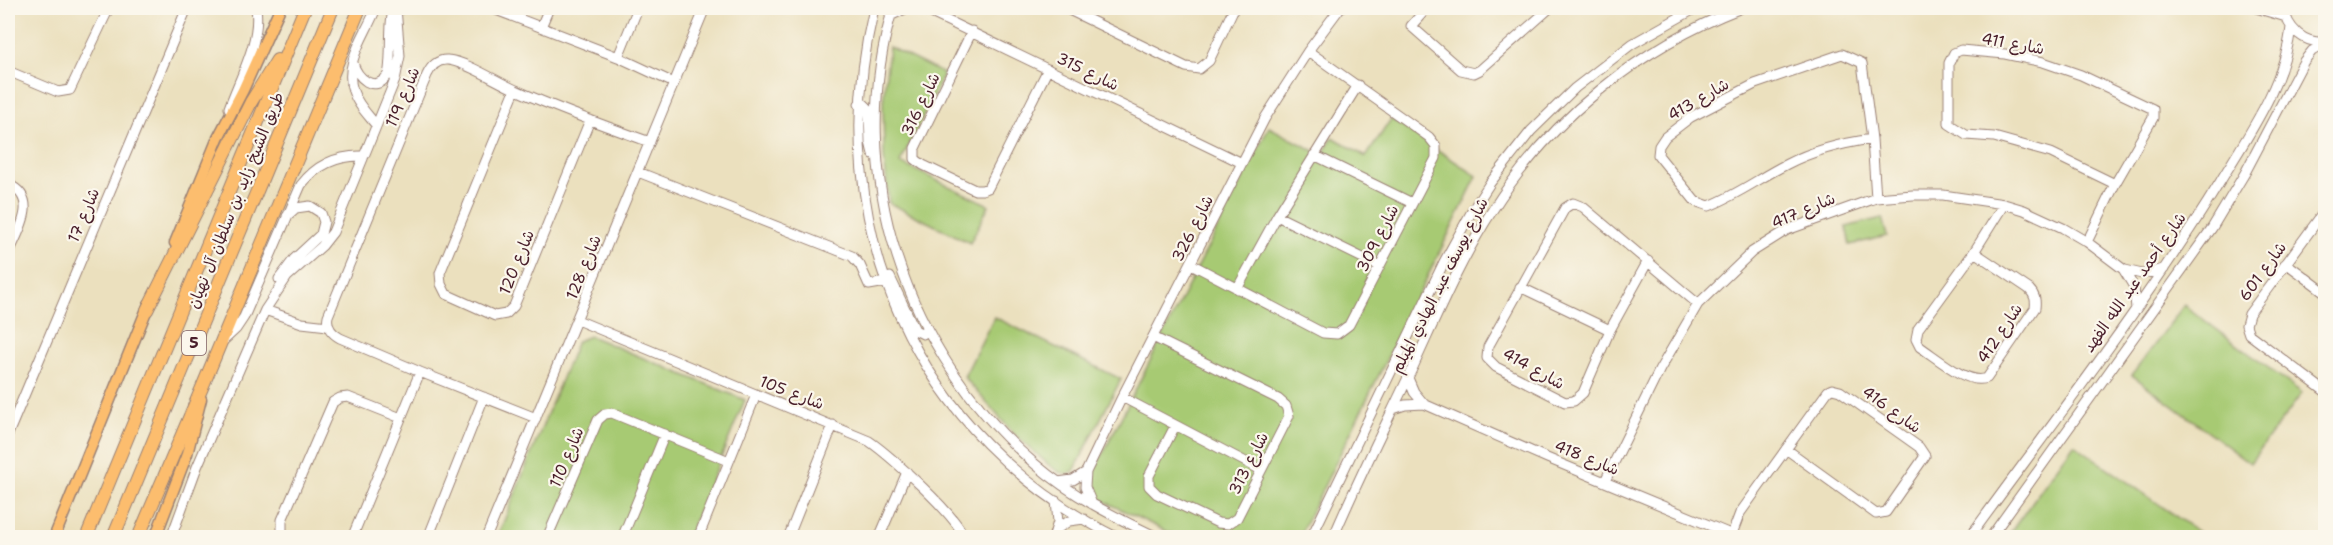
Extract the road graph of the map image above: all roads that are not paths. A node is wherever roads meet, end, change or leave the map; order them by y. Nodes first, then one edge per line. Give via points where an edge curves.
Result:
1 (109, 8) edge
2 (187, 8) edge
3 (256, 8) edge
4 (280, 8) edge
5 (305, 8) edge
6 (333, 8) edge
7 (360, 8) edge
8 (376, 8) edge
9 (395, 8) edge
10 (491, 8) edge
11 (549, 8) edge
12 (638, 8) edge
13 (705, 8) edge
14 (874, 8) edge
15 (907, 8) edge
16 (921, 8) edge
17 (1065, 8) edge
18 (1234, 8) edge
19 (1340, 8) edge
20 (1427, 8) edge
21 (1550, 8) edge
22 (1696, 8) edge
23 (1741, 8) edge
24 (2256, 8) edge
25 (891, 12) edge
26 (2285, 12) edge
27 (541, 27) junction
28 (2291, 27) junction
29 (295, 32) junction
30 (972, 32) junction
31 (2325, 43) edge
32 (1308, 51) junction
33 (618, 57) junction
34 (352, 61) junction
35 (1048, 69) junction
36 (8, 71) edge
37 (675, 83) junction
38 (1358, 85) junction
39 (515, 90) junction
40 (859, 104) junction
41 (590, 120) junction
42 (376, 125) junction
43 (1532, 131) junction
44 (218, 138) junction
45 (1872, 139) junction
46 (650, 142) junction
47 (1314, 155) junction
48 (364, 156) junction
49 (1242, 163) junction
50 (878, 164) junction
51 (638, 172) junction
52 (2115, 183) junction
53 (8, 184) edge
54 (1876, 198) junction
55 (1412, 203) junction
56 (2004, 204) junction
57 (1493, 209) junction
58 (2325, 209) edge
59 (1472, 211) junction
60 (287, 216) junction
61 (1277, 216) junction
62 (1485, 222) junction
63 (2087, 242) junction
64 (875, 248) junction
65 (1974, 252) junction
66 (8, 255) edge
67 (1648, 261) junction
68 (2286, 263) junction
69 (1191, 264) junction
70 (1379, 266) junction
71 (2164, 268) junction
72 (2123, 269) junction
73 (886, 282) junction
74 (1520, 287) junction
75 (1237, 289) junction
76 (2325, 293) edge
77 (272, 298) junction
78 (1698, 304) junction
79 (2136, 309) junction
80 (147, 310) junction
81 (265, 310) junction
82 (577, 320) junction
83 (328, 326) junction
84 (1610, 330) junction
85 (928, 332) junction
86 (1153, 338) junction
87 (220, 344) junction
88 (420, 372) junction
89 (1408, 378) junction
90 (204, 383) junction
91 (2325, 392) edge
92 (756, 395) junction
93 (484, 397) junction
94 (1122, 397) junction
95 (1424, 404) junction
96 (1393, 410) junction
97 (401, 418) junction
98 (536, 418) junction
99 (833, 425) junction
100 (1175, 426) junction
101 (8, 434) edge
102 (665, 434) junction
103 (2038, 442) junction
104 (1785, 449) junction
105 (2053, 452) junction
106 (2029, 456) junction
107 (729, 461) junction
108 (2043, 465) junction
109 (1261, 470) junction
110 (1086, 471) junction
111 (907, 472) junction
112 (1605, 480) junction
113 (1058, 482) junction
114 (1056, 501) junction
115 (1092, 504) junction
116 (1084, 519) junction
117 (1055, 533) edge
118 (1736, 536) edge
119 (53, 537) edge
120 (86, 537) edge
121 (113, 537) edge
122 (138, 537) edge
123 (155, 537) edge
124 (171, 537) edge
125 (282, 537) edge
126 (352, 537) edge
127 (428, 537) edge
128 (486, 537) edge
129 (547, 537) edge
130 (622, 537) edge
131 (698, 537) edge
132 (788, 537) edge
133 (879, 537) edge
134 (964, 537) edge
135 (1118, 537) edge
136 (1159, 537) edge
137 (1311, 537) edge
138 (1333, 537) edge
139 (1969, 537) edge
140 (1990, 537) edge

1 - 36 street via 70,90 53,90
2 - 101 street, شارع 17
3 - 44 street via 254,40
4 - 44 main road
5 - 29 highway, طريق الشيخ زايد بن سلطان آل نهيان / 5
6 - 121 highway, طريق الشيخ زايد بن سلطان آل نهيان / 5
7 - 87 highway, 5
8 - 34 street
9 - 34 street via 385,79 374,84 363,81
9 - 42 street via 399,64
10 - 27 street
11 - 27 street
12 - 33 street
13 - 37 street, شارع 128
14 - 40 street via 864,52
15 - 25 street
16 - 30 street, شارع 315
17 - 18 street via 1186,67 1199,69 1209,61
19 - 32 street, شارع 326
20 - 21 street via 1411,26 1461,70 1474,73
22 - 43 street, شارع يوسف عبد الهادي الميلم via 1611,59
23 - 57 street, شارع يوسف عبد الهادي الميلم via 1672,40 1617,77 1548,139
24 - 26 street
25 - 50 street via 877,100
26 - 28 street
27 - 33 street
28 - 31 street via 2304,38
28 - 71 street, شارع أحمد عبد الله الفهد via 2288,50 2274,87 2240,150
29 - 80 highway via 251,102
29 - 120 highway, طريق الشيخ زايد بن سلطان آل نهيان / 5
30 - 35 street, شارع 315
30 - 35 street, شارع 316 via 915,148 915,159 923,165 975,190 988,188
31 - 105 street, شارع أحمد عبد الله الفهد via 2307,56 2212,228
32 - 38 street, شارع 309
32 - 49 street, شارع 326
33 - 37 street
34 - 42 street via 353,90
35 - 49 street, شارع 315
37 - 46 street, شارع 128
38 - 47 street
38 - 55 street, شارع 309 via 1434,143 1436,158
39 - 41 street, شارع 119
39 - 41 street, شارع 120 via 440,273 446,294 495,316 506,314 514,306
39 - 83 street, شارع 119 via 450,60 438,62 430,69 328,316
40 - 50 street via 869,109 870,142
40 - 64 street via 861,177
41 - 46 street, شارع 119
42 - 48 street
43 - 57 street via 1486,196 1486,203
43 - 59 street, شارع يوسف عبد الهادي الميلم
44 - 80 main road
45 - 45 street, شارع 413 via 1862,63 1842,54 1755,84 1691,117 1665,137 1658,155 1695,201 1709,206 1788,163 1839,144
45 - 54 street, شارع 413
46 - 51 street, شارع 128
47 - 55 street
47 - 61 street
48 - 60 street via 337,159 313,171 296,192
48 - 77 street via 333,232 287,277
49 - 69 street, شارع 326
50 - 85 street via 891,241
51 - 73 street via 852,256 869,285
51 - 82 street, شارع 128
52 - 52 street, شارع 411 via 2153,118 2153,108 2043,62 2005,54 1962,50 1954,53 1949,63 1949,124 1955,129 1966,135 1994,137 2051,153
52 - 63 street, شارع 411
53 - 66 street via 20,192 26,204
54 - 56 street, شارع 417 via 1943,195
54 - 78 street, شارع 417 via 1787,230 1752,252
55 - 70 street, شارع 309
56 - 63 street, شارع 417 via 2048,220
56 - 65 street, شارع 412
57 - 62 street, شارع يوسف عبد الهادي الميلم
58 - 68 street, شارع 601
59 - 62 street
59 - 137 street, شارع يوسف عبد الهادي الميلم
60 - 77 street via 296,208 310,206 321,213 324,226 321,234 288,266
60 - 87 street via 244,317
61 - 70 street
61 - 75 street
62 - 89 street, شارع يوسف عبد الهادي الميلم
63 - 72 street, شارع 417
64 - 73 street
64 - 85 street via 915,330
65 - 65 street, شارع 412 via 1918,328 1916,339 1920,347 1970,380 1980,381 1987,378 2035,308 2035,302 2029,289
67 - 74 street, شارع 414 via 1583,207 1572,203 1565,208
67 - 78 street, شارع 414
67 - 84 street, شارع 414
68 - 76 street
68 - 91 street, شارع 601 via 2249,314 2246,325 2249,334
69 - 75 street, شارع 309
69 - 86 street, شارع 326
70 - 75 street, شارع 309 via 1349,325 1332,335
71 - 72 street via 2142,274
71 - 79 street, شارع أحمد عبد الله الفهد
72 - 79 street, شارع 417 via 2134,287
73 - 114 street via 907,331 946,395 998,453
74 - 84 street
74 - 84 street, شارع 414 via 1488,347 1487,358 1496,367 1565,402 1574,401 1583,393
77 - 81 street
78 - 112 street, شارع 417 via 1660,369
79 - 103 street, شارع أحمد عبد الله الفهد
80 - 119 main road
81 - 83 street via 302,323
81 - 124 street
82 - 92 street, شارع 105
82 - 98 street, شارع 128
83 - 88 street via 335,335
85 - 113 street via 953,373 992,422
86 - 94 street, شارع 326
86 - 109 street, شارع 313 via 1286,406 1289,416
87 - 90 highway, 5
88 - 93 street
88 - 97 street
89 - 95 street
89 - 96 street, شارع يوسف عبد الهادي الميلم
90 - 122 highway
90 - 123 main road via 187,454
92 - 99 street, شارع 105
92 - 107 street
93 - 98 street
93 - 127 street
94 - 100 street
94 - 110 street, شارع 326
95 - 96 street
95 - 112 street, شارع 418
96 - 138 street, شارع يوسف عبد الهادي الميلم
97 - 125 street via 348,397 333,402 282,520
97 - 126 street
98 - 128 street, شارع 128
99 - 111 street, شارع 105 via 869,441
99 - 132 street
100 - 109 street
100 - 109 street, شارع 313 via 1149,476 1149,486 1157,494 1228,524 1237,518
102 - 107 street, شارع 110
102 - 129 street, شارع 110 via 612,413 598,420
102 - 130 street
103 - 105 street via 2044,450
103 - 106 street, شارع أحمد عبد الله الفهد
104 - 104 street, شارع 416 via 1832,389 1919,447 1925,456 1886,512 1876,514
104 - 118 street, شارع 416 via 1740,513
105 - 108 street, شارع أحمد عبد الله الفهد
106 - 108 street via 2038,458
106 - 139 street, شارع أحمد عبد الله الفهد
107 - 131 street
108 - 140 street, شارع أحمد عبد الله الفهد
110 - 113 street via 1073,480
110 - 115 street via 1085,487
111 - 133 street
111 - 134 street, شارع 105
112 - 118 street, شارع 418
113 - 115 street
114 - 116 street
114 - 117 street
115 - 136 street
116 - 117 street via 1069,521
116 - 135 street

